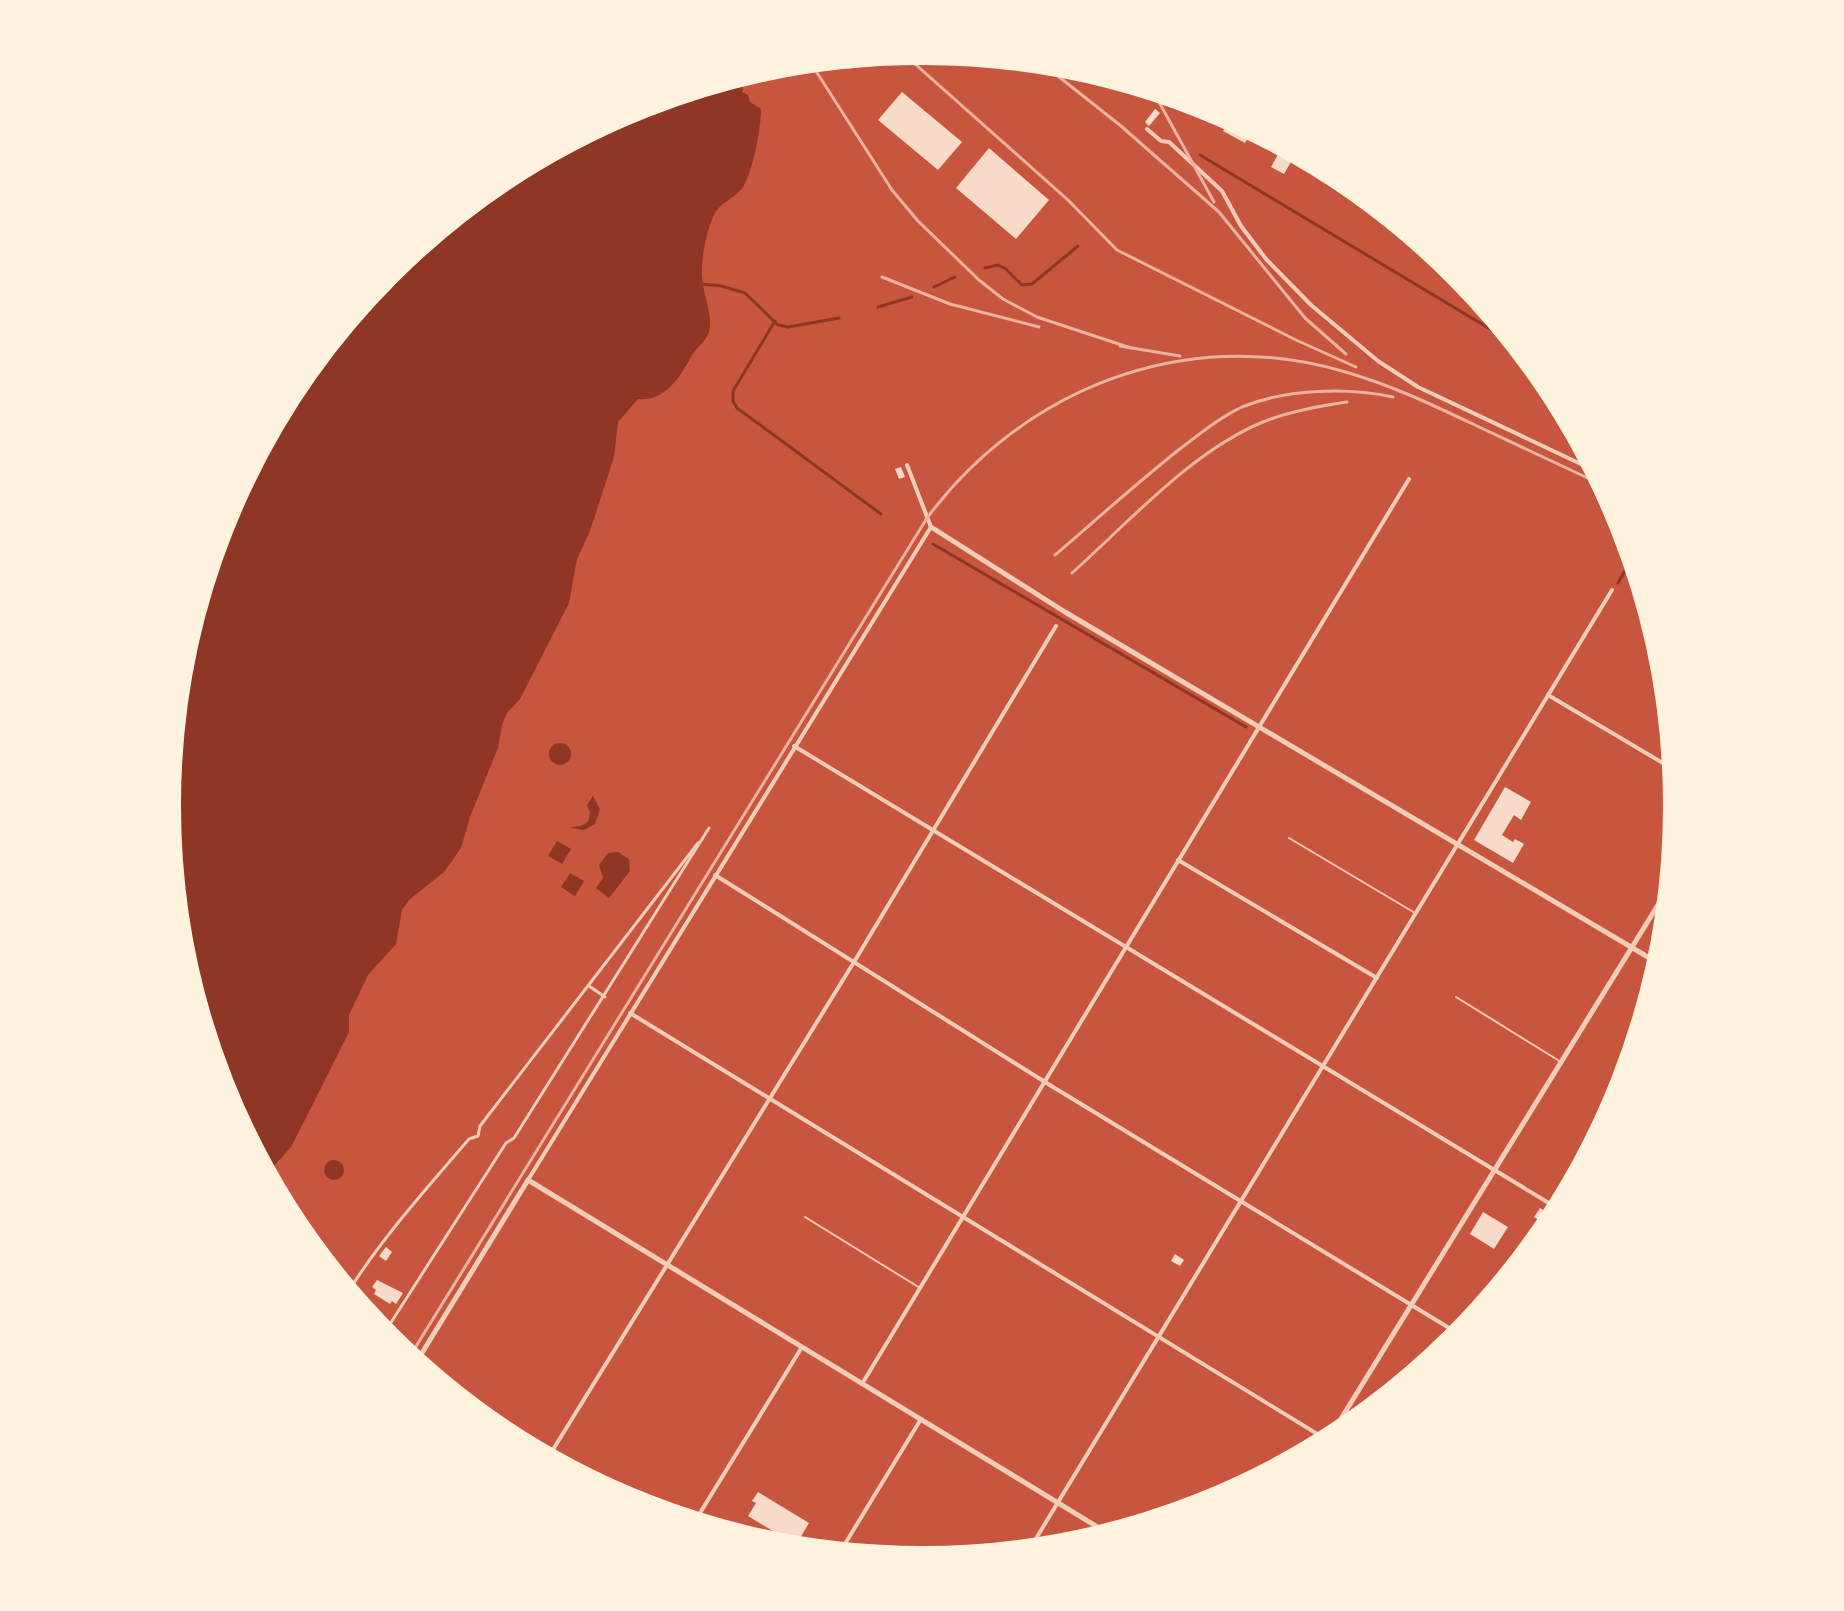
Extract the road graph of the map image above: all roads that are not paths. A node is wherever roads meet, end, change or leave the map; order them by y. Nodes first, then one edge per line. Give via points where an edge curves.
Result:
1 (1147, 129) dead end
2 (907, 465) dead end
3 (1586, 466) edge
4 (1409, 479) dead end
5 (931, 527) junction
6 (1612, 590) dead end
7 (1056, 626) dead end
8 (1548, 695) junction
9 (1259, 725) junction
10 (794, 746) junction
11 (1666, 765) edge
12 (934, 830) junction
13 (1289, 838) dead end
14 (1458, 844) junction
15 (1178, 860) junction
16 (715, 875) junction
17 (1661, 900) edge
18 (1416, 913) junction
19 (1126, 946) junction
20 (1633, 948) junction
21 (1651, 959) edge
22 (854, 962) junction
23 (1377, 978) junction
24 (589, 986) junction
25 (605, 997) junction
26 (1456, 997) dead end
27 (630, 1013) junction
28 (1562, 1062) junction
29 (1324, 1066) junction
30 (1044, 1081) junction
31 (770, 1100) junction
32 (1496, 1170) junction
33 (528, 1180) junction
34 (1241, 1201) junction
35 (1552, 1205) edge
36 (805, 1217) dead end
37 (962, 1217) junction
38 (667, 1265) junction
39 (352, 1285) edge
40 (920, 1288) junction
41 (1412, 1305) junction
42 (389, 1326) edge
43 (1452, 1330) edge
44 (1159, 1336) junction
45 (802, 1347) junction
46 (420, 1356) edge
47 (862, 1384) junction
48 (921, 1419) junction
49 (1343, 1420) edge
50 (1319, 1435) edge
51 (552, 1452) edge
52 (1058, 1503) junction
53 (698, 1516) edge
54 (1101, 1529) edge
55 (1034, 1543) edge
56 (843, 1547) edge

1 - 3 street via 1222,191 1262,254 1311,305 1378,361 1409,383
2 - 5 street
4 - 9 street
5 - 9 street
5 - 10 street
6 - 8 street
7 - 12 street
8 - 11 street
8 - 14 street
9 - 14 street
9 - 15 street
10 - 12 street
10 - 16 street
12 - 19 street
12 - 22 street
13 - 18 lane
14 - 18 street
14 - 20 street
15 - 19 street
15 - 23 street
16 - 22 street
16 - 27 street
17 - 20 street
18 - 23 street
19 - 29 street
19 - 30 street
20 - 21 street
20 - 28 street
22 - 30 street
22 - 31 street
23 - 29 street
24 - 25 street
24 - 25 street via 709,828
24 - 39 street via 480,1126 478,1136 469,1139 440,1173
25 - 42 street
26 - 28 lane
27 - 31 street
27 - 33 street
28 - 32 street
29 - 32 street
29 - 34 street
30 - 34 street
30 - 37 street
31 - 37 street
31 - 38 street
32 - 35 street
32 - 41 street
33 - 38 street
33 - 46 street
34 - 41 street
34 - 44 street
36 - 40 lane
37 - 40 street
37 - 44 street
38 - 45 street
38 - 51 street
40 - 47 street
41 - 43 street
41 - 49 street
44 - 50 street
44 - 52 street
45 - 47 street
45 - 53 street
47 - 48 street
48 - 52 street
48 - 56 street
52 - 54 street
52 - 55 street

